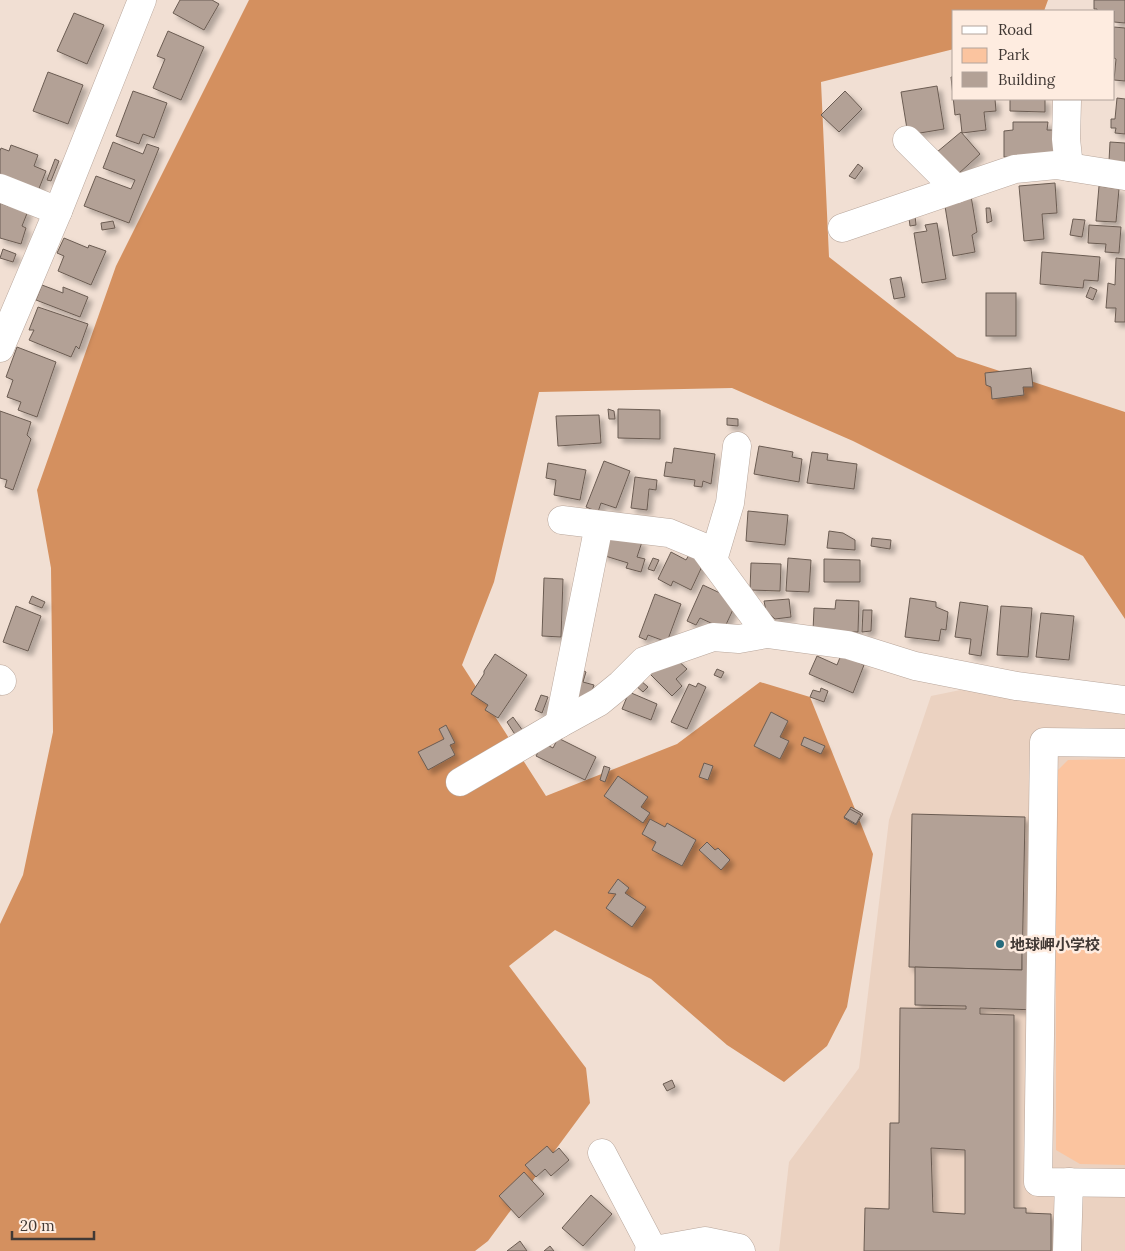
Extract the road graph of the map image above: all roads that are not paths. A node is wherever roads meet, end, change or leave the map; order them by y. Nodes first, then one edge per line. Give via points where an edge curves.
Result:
1 (142, 0) edge
2 (1067, 101) dead end
3 (907, 140) dead end
4 (1069, 168) junction
5 (1125, 176) edge
6 (0, 188) edge
7 (956, 189) junction
8 (58, 211) junction
9 (842, 228) dead end
10 (0, 348) edge
11 (737, 446) dead end
12 (562, 520) dead end
13 (599, 524) junction
14 (713, 560) junction
15 (767, 634) junction
16 (1125, 700) edge
17 (559, 724) junction
18 (1125, 743) edge
19 (460, 782) dead end
20 (602, 1153) dead end
21 (1068, 1182) junction
22 (1125, 1183) edge
23 (651, 1251) edge
24 (741, 1251) edge
25 (1067, 1251) edge

1 - 8 street
2 - 4 street
3 - 7 street
4 - 5 street
4 - 7 street via 1056,165 1015,169
6 - 8 street
7 - 9 street
8 - 10 street
11 - 14 street via 730,503
12 - 13 street
13 - 14 street via 669,533 703,547
13 - 17 street
14 - 15 street
15 - 16 street via 848,645 915,666 1016,686
15 - 17 street via 739,640 713,637 644,661 599,702
17 - 19 street
18 - 21 street via 1044,742 1038,1182
20 - 23 street
21 - 22 street
21 - 25 street
23 - 24 street via 706,1241

